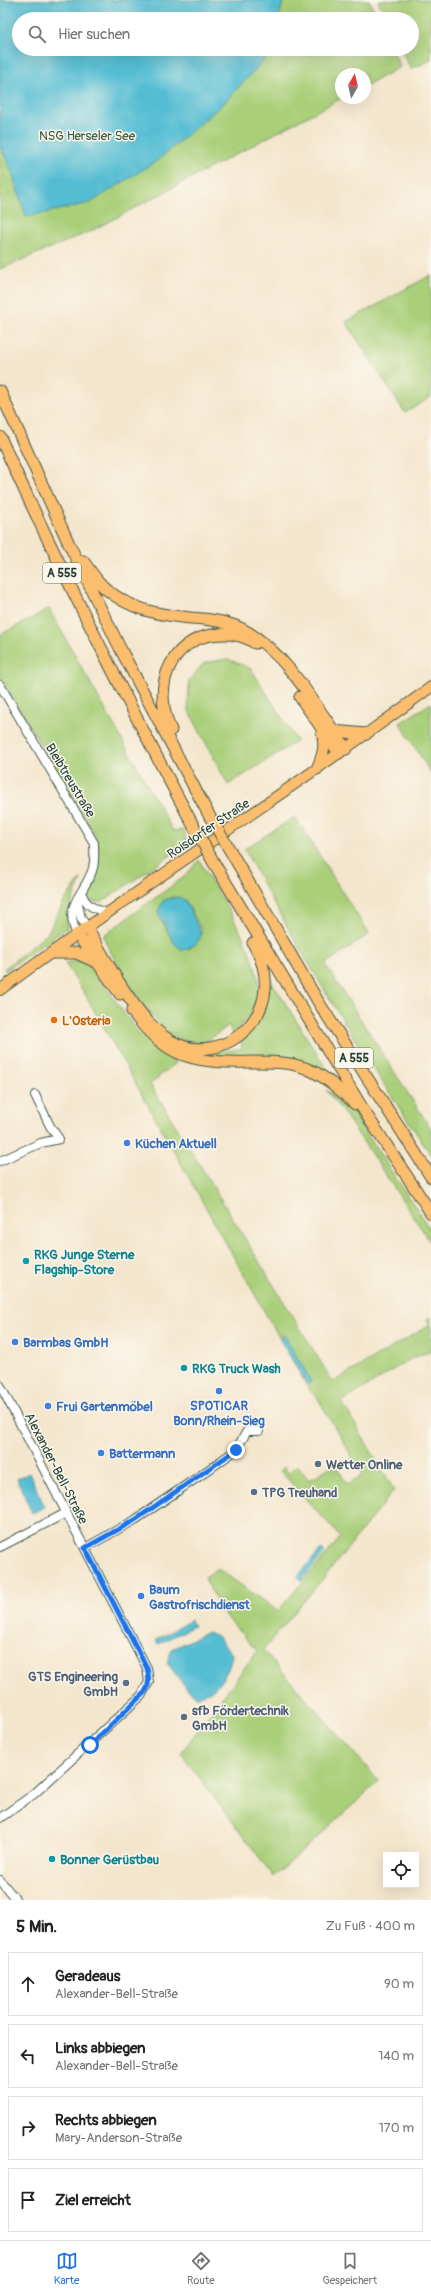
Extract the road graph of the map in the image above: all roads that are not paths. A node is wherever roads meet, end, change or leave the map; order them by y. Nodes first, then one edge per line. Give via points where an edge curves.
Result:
1 (0, 391) edge
2 (0, 437) edge
3 (69, 544) junction
4 (0, 685) edge
5 (431, 687) edge
6 (321, 729) junction
7 (333, 731) junction
8 (366, 734) junction
9 (342, 751) junction
10 (185, 768) junction
11 (317, 769) junction
12 (230, 891) junction
13 (79, 895) junction
14 (106, 913) junction
15 (82, 931) junction
16 (52, 953) junction
17 (97, 962) junction
18 (0, 990) edge
19 (35, 1095) dead end
20 (366, 1114) junction
21 (0, 1161) edge
22 (431, 1177) edge
23 (431, 1213) edge
24 (0, 1385) edge
25 (259, 1431) dead end
26 (66, 1512) junction
27 (0, 1547) edge
28 (85, 1548) junction
29 (0, 1818) edge
30 (0, 1880) edge
31 (16, 1900) edge

1 - 3 highway, A 555
2 - 12 highway, A 555, bridge via 50,547 129,706
3 - 7 highway via 105,589 128,605 158,615 216,620 242,629 264,642 282,660
3 - 10 highway, A 555 via 122,652
4 - 13 street, Bleibtreustraße via 92,839 95,855 92,869
5 - 8 main road, Roisdorfer Straße
6 - 9 highway
6 - 10 highway via 272,656 251,640 232,634 213,634 183,647 171,663 164,679 161,696 164,712
6 - 11 highway via 325,742
7 - 8 highway
7 - 9 highway
8 - 9 main road, Roisdorfer Straße
9 - 11 main road, Roisdorfer Straße
10 - 22 highway, A 555, bridge via 210,817 319,1003
11 - 14 main road, Roisdorfer Straße
12 - 15 highway via 240,920 261,958 266,981 262,1005 251,1025 239,1037 216,1047 184,1046 173,1042 155,1029
12 - 20 highway, A 555
13 - 14 street via 90,907
13 - 15 street, Bleibtreustraße via 72,909 72,919
14 - 15 main road, Roisdorfer Straße
15 - 16 main road, Roisdorfer Straße
15 - 17 highway
16 - 17 highway via 76,953
16 - 18 main road, Roisdorfer Straße
17 - 20 highway via 146,1031 168,1048 197,1060 280,1063 311,1070 329,1080
19 - 21 street via 59,1139 41,1143
20 - 23 highway, A 555
24 - 26 street, Alexander-Bell-Straße
25 - 28 street via 246,1431 236,1450 135,1520
26 - 27 street
26 - 28 street, Alexander-Bell-Straße
28 - 29 street, Alexander-Bell-Straße via 147,1668 147,1688 90,1745 34,1794
30 - 31 street

